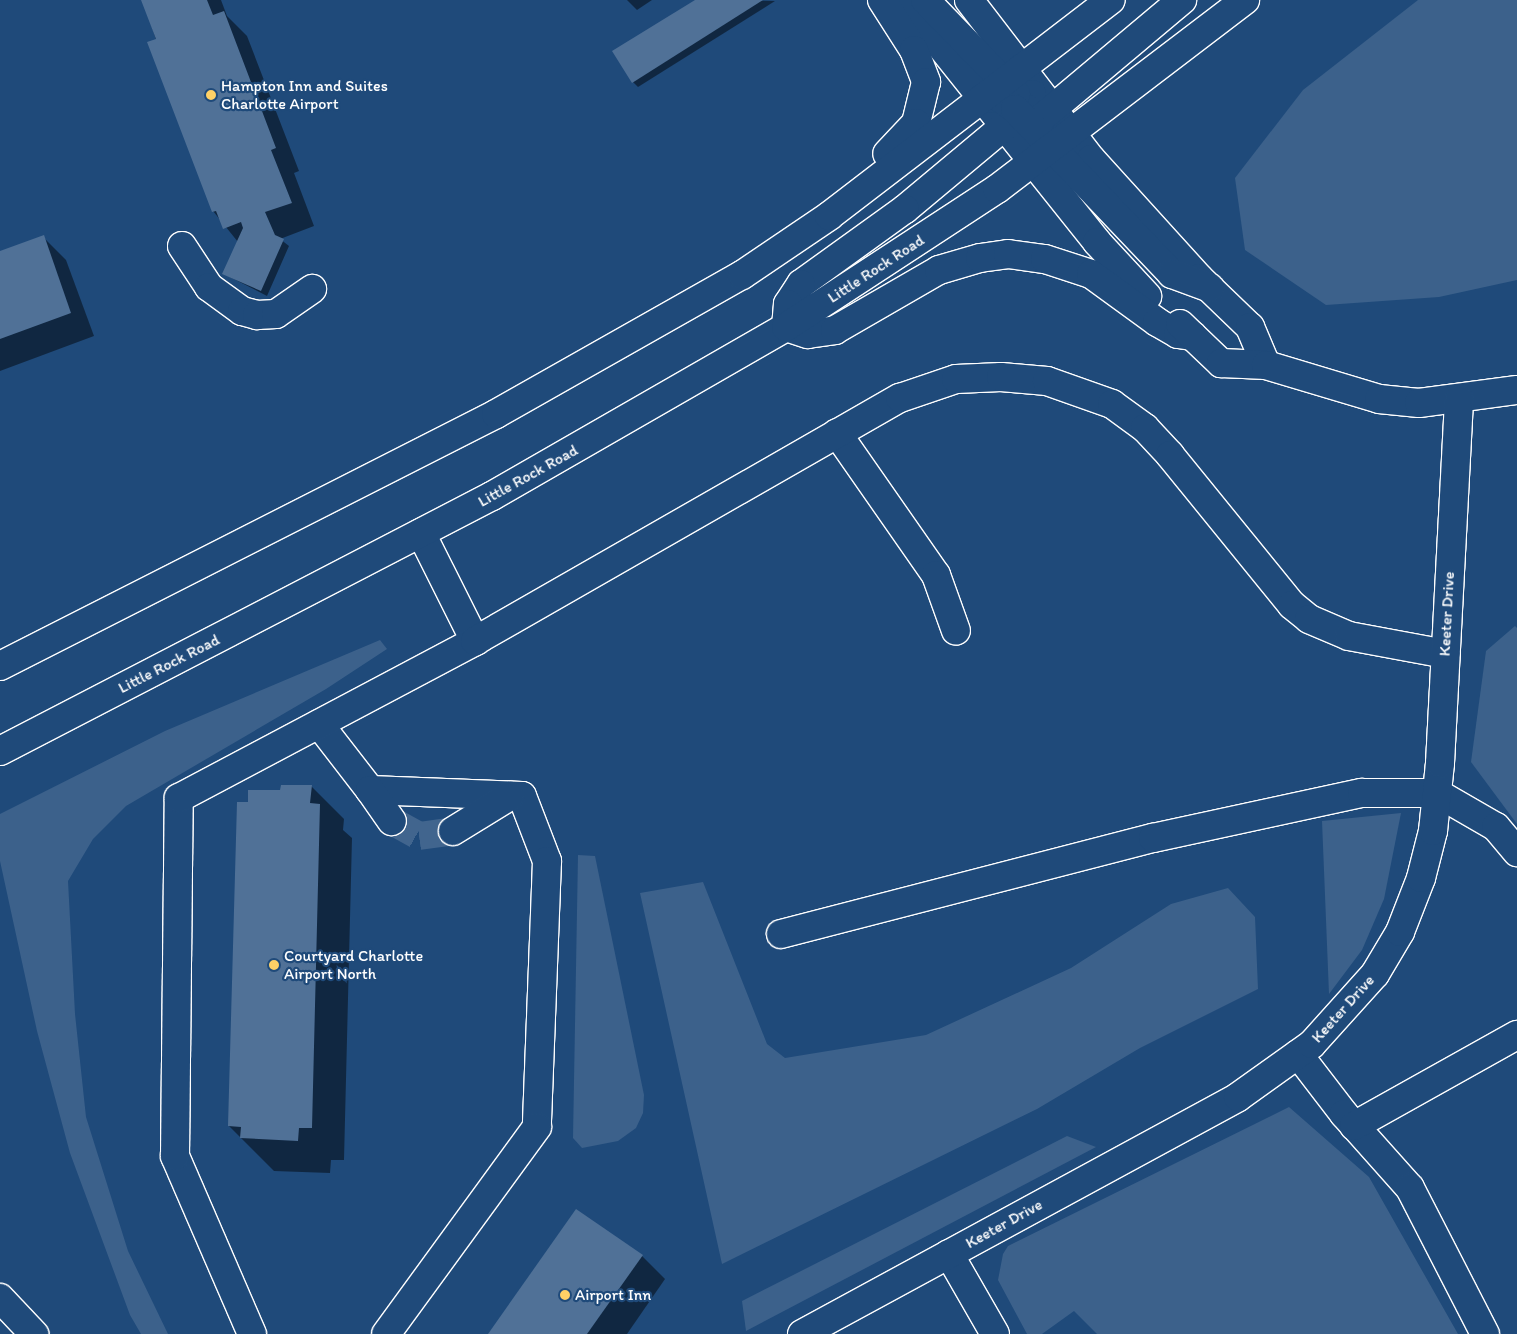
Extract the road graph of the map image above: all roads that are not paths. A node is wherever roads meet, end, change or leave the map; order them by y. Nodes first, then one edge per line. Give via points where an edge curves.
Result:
1 (882, 0) edge
2 (904, 0) edge
3 (925, 0) edge
4 (969, 0) edge
5 (1111, 0) edge
6 (1182, 0) edge
7 (1245, 0) edge
8 (1012, 75) junction
9 (982, 98) junction
10 (1029, 117) junction
11 (1052, 147) junction
12 (866, 188) junction
13 (182, 246) dead end
14 (312, 289) dead end
15 (786, 327) junction
16 (1193, 336) junction
17 (1266, 366) junction
18 (1517, 390) edge
19 (1459, 400) junction
20 (837, 433) junction
21 (421, 533) junction
22 (956, 631) dead end
23 (475, 641) junction
24 (1445, 654) junction
25 (0, 666) edge
26 (319, 724) junction
27 (0, 751) edge
28 (370, 790) junction
29 (1437, 793) junction
30 (510, 796) junction
31 (392, 821) tunnel mouth
32 (453, 831) tunnel mouth
33 (1517, 852) edge
34 (781, 934) dead end
35 (1517, 1035) edge
36 (1298, 1054) junction
37 (1354, 1126) junction
38 (949, 1254) junction
39 (0, 1298) edge
40 (34, 1334) edge
41 (252, 1334) edge
42 (386, 1334) edge
43 (802, 1334) edge
44 (995, 1334) edge
45 (1485, 1334) edge

1 - 12 main road via 914,50 926,88 916,123 873,166 866,177
2 - 9 main road
3 - 8 main road
4 - 8 main road
5 - 8 main road
6 - 10 main road
7 - 11 main road, Little Rock Road
8 - 9 main road
8 - 10 main road
9 - 10 main road via 1000,99
9 - 12 main road
10 - 11 main road
10 - 11 main road via 1061,133
10 - 15 main road via 801,284 788,304
11 - 15 main road, Little Rock Road via 964,211
11 - 16 main road via 1131,281
11 - 17 main road via 1250,327
12 - 25 main road via 742,275 496,414
13 - 14 main road via 209,287 242,311 257,315 276,314
15 - 16 main road via 808,334 834,330 939,270 980,258 1014,254 1051,260 1091,274 1157,322 1178,334
15 - 21 main road, Little Rock Road via 588,444
16 - 17 main road via 1221,363
17 - 19 main road via 1379,399 1419,403
18 - 19 main road
19 - 24 main road, Keeter Drive
20 - 22 main road via 936,575
20 - 23 main road
20 - 24 main road via 900,398 956,379 1001,377 1047,381 1079,390 1112,404 1145,428 1292,605 1308,619 1349,636
21 - 23 main road
21 - 27 main road, Little Rock Road
23 - 26 main road
24 - 29 main road, Keeter Drive
26 - 28 main road
26 - 41 main road via 179,798 175,1156
28 - 30 main road
28 - 31 main road
29 - 33 main road via 1496,827
29 - 34 main road via 1362,793 1153,838
29 - 36 main road, Keeter Drive via 1433,831 1421,878 1400,932 1375,974 1351,1003
30 - 32 main road
30 - 42 main road via 522,796 547,861 536,1127
35 - 37 main road
36 - 37 main road
36 - 38 main road, Keeter Drive via 1238,1097
37 - 45 main road via 1410,1188
38 - 43 main road, Keeter Drive
38 - 44 main road
39 - 40 main road

